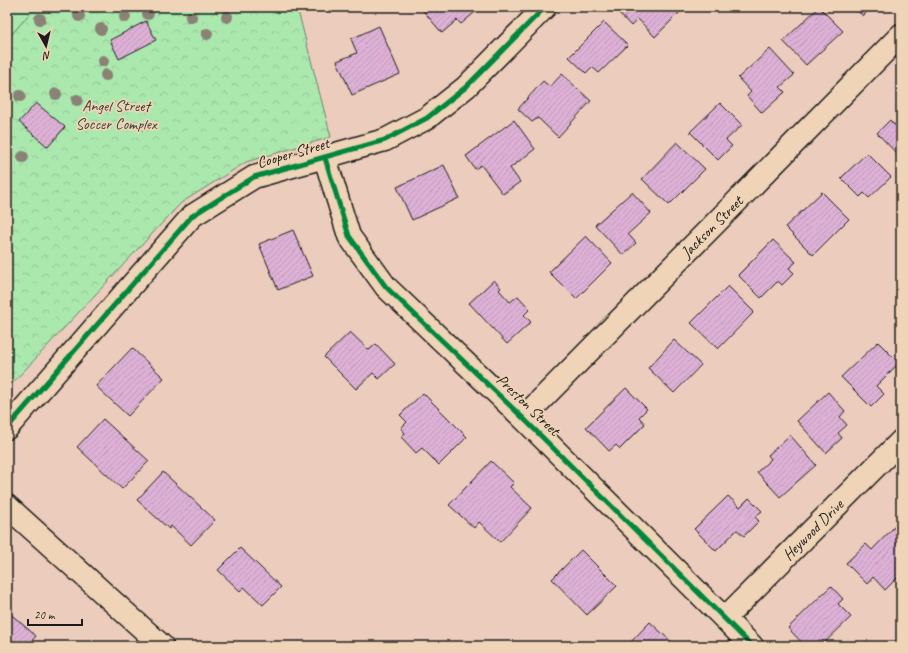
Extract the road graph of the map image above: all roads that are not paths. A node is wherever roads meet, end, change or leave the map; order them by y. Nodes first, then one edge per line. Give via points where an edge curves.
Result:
1 (545, 7) edge
2 (901, 35) edge
3 (325, 158) junction
4 (523, 418) junction
5 (7, 428) edge
6 (901, 441) edge
7 (7, 506) edge
8 (725, 618) junction
9 (162, 646) edge
10 (752, 646) edge

1 - 3 street, Cooper Street via 466,87 427,118 385,140
2 - 4 street, Jackson Street
3 - 4 street, Preston Street via 349,236 386,288
3 - 5 street, Cooper Street via 254,177 192,216
4 - 8 street, Preston Street
6 - 8 street, Heywood Drive
7 - 9 street
8 - 10 street, Preston Street

